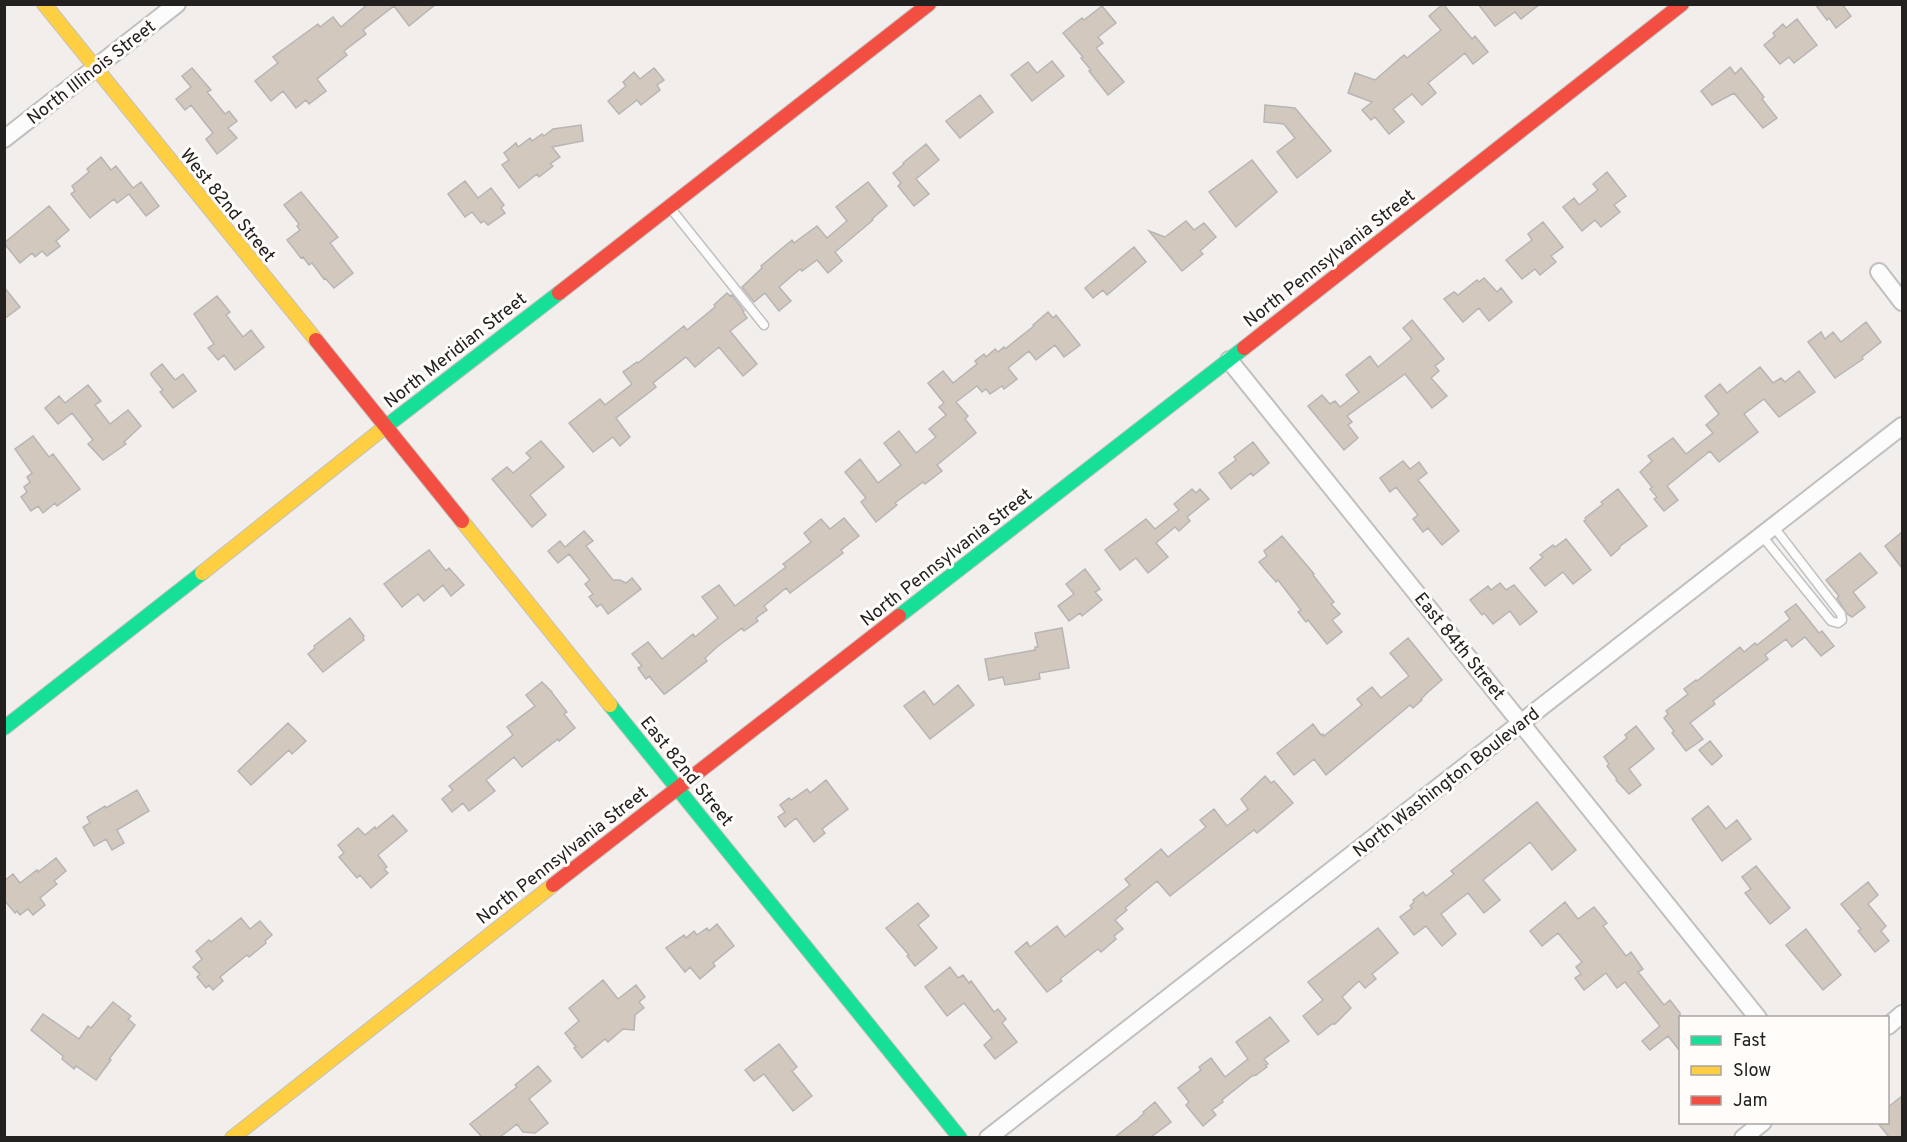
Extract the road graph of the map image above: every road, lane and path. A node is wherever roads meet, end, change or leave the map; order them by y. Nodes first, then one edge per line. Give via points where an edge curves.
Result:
1 (44, 4) edge
2 (177, 4) edge
3 (929, 4) edge
4 (1682, 4) edge
5 (96, 68) junction
6 (4, 139) edge
7 (670, 207) junction
8 (1879, 272) dead end
9 (1902, 302) edge
10 (764, 325) dead end
11 (1229, 360) junction
12 (1902, 426) edge
13 (385, 427) junction
14 (1768, 531) junction
15 (1522, 723) junction
16 (4, 728) edge
17 (677, 788) junction
18 (1902, 1014) edge
19 (1757, 1016) edge
20 (1889, 1024) edge
21 (1760, 1124) edge
22 (232, 1137) edge
23 (960, 1137) edge
24 (988, 1137) edge
25 (1743, 1137) edge

1 - 5 street, West 82nd Street
2 - 5 street, North Illinois Street
3 - 7 street, North Meridian Street
4 - 11 street, North Pennsylvania Street
5 - 6 street, North Illinois Street
5 - 13 street, West 82nd Street
7 - 10 lane
7 - 13 street, North Meridian Street
8 - 9 street
11 - 15 street, East 84th Street
11 - 17 street, North Pennsylvania Street
12 - 14 street, North Washington Boulevard
13 - 16 street, North Meridian Street
13 - 17 street, East 82nd Street
14 - 14 lane via 1830,621 1842,620 1841,614
14 - 15 street, North Washington Boulevard
15 - 19 street, East 84th Street
15 - 24 street, North Washington Boulevard
17 - 22 street, North Pennsylvania Street
17 - 23 street, East 82nd Street
18 - 20 street
21 - 25 street

